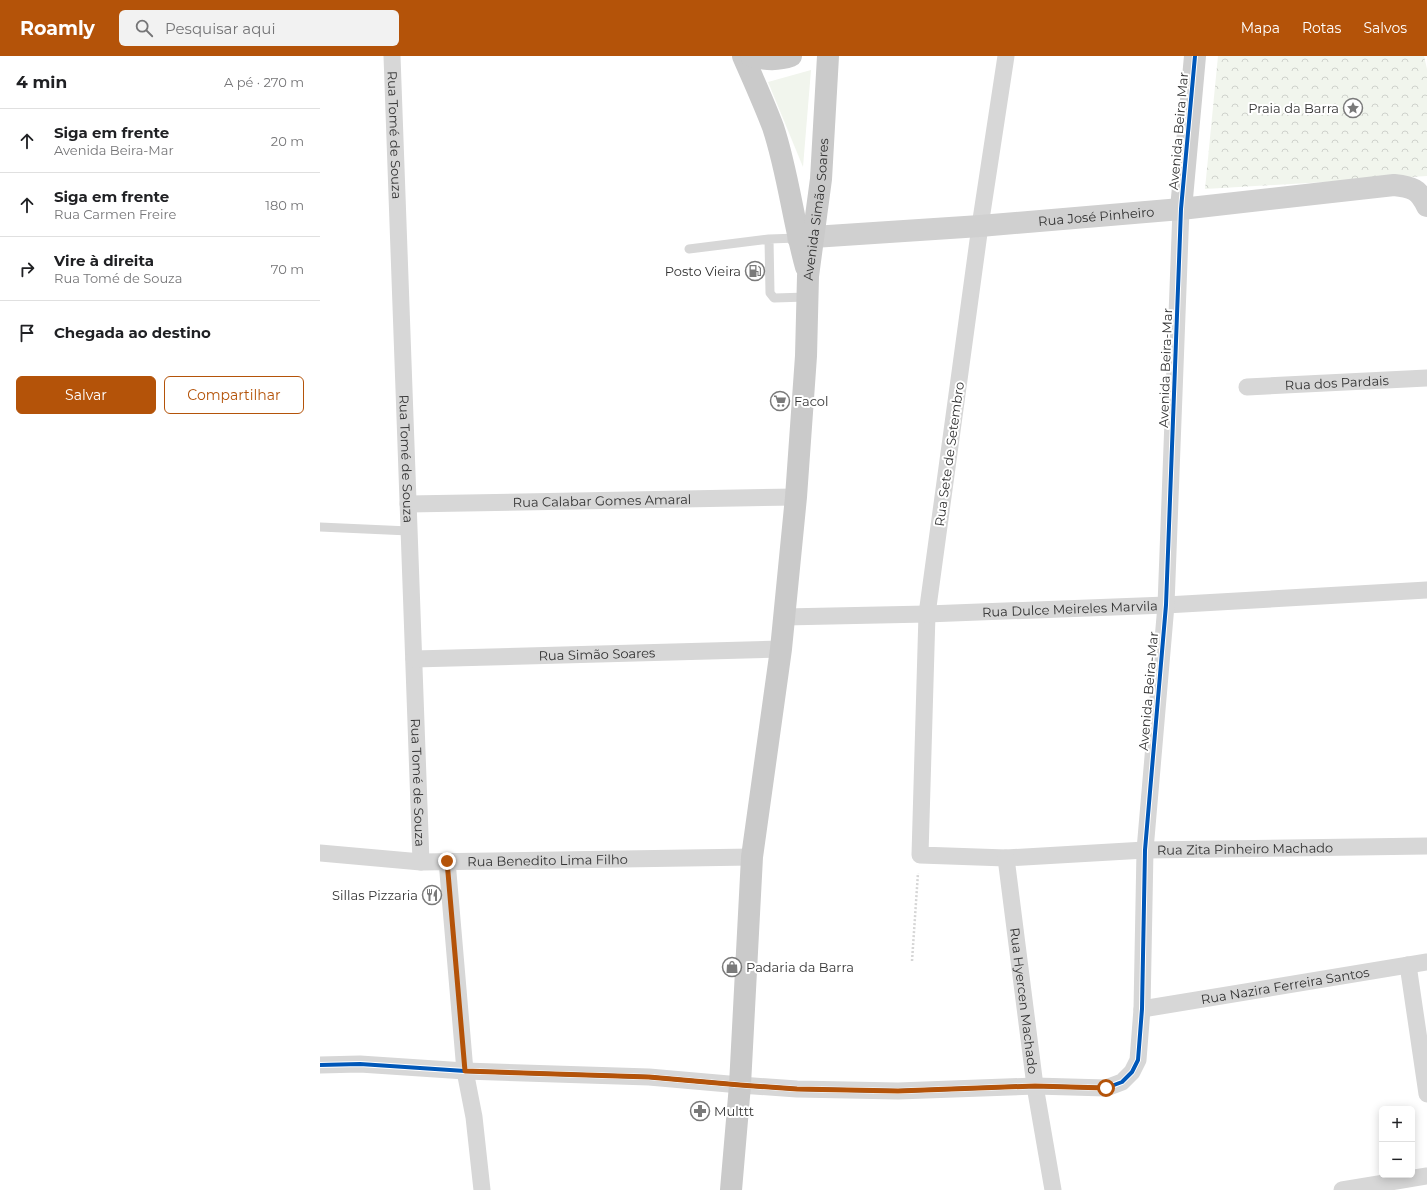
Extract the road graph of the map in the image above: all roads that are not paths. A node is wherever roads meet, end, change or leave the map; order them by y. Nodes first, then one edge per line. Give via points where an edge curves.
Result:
1 (392, 56) edge
2 (742, 56) edge
3 (751, 56) edge
4 (791, 56) edge
5 (828, 56) edge
6 (1006, 56) edge
7 (1195, 56) edge
8 (1427, 206) edge
9 (1181, 209) junction
10 (980, 226) junction
11 (806, 238) junction
12 (769, 239) junction
13 (689, 249) dead end
14 (808, 287) junction
15 (1427, 378) edge
16 (1247, 387) dead end
17 (796, 497) junction
18 (408, 504) junction
19 (320, 527) edge
20 (409, 531) junction
21 (1427, 590) edge
22 (1166, 605) junction
23 (926, 614) junction
24 (784, 617) junction
25 (781, 649) junction
26 (414, 659) junction
27 (1427, 846) edge
28 (1146, 850) junction
29 (320, 853) edge
30 (920, 855) joint
31 (752, 857) junction
32 (1006, 858) junction
33 (447, 861) junction
34 (421, 862) junction
35 (1427, 962) edge
36 (1408, 965) junction
37 (1142, 1009) junction
38 (320, 1065) edge
39 (465, 1071) junction
40 (740, 1085) junction
41 (1035, 1086) junction
42 (1427, 1094) edge
43 (1427, 1176) edge
44 (482, 1190) edge
45 (731, 1190) edge
46 (1053, 1190) edge
47 (1342, 1190) edge

1 - 18 street, Rua Tomé de Souza
2 - 11 main road, Avenida Simão Soares via 773,127
3 - 4 main road via 764,60 778,60
5 - 11 main road, Avenida Simão Soares via 821,179
6 - 10 street, Rua Sete de Setembro
7 - 9 street, Avenida Beira Mar
8 - 9 street, Rua José Pinheiro via 1416,190 1408,186 1394,185
9 - 10 street, Rua José Pinheiro
9 - 22 street, Avenida Beira-Mar
10 - 11 street, Rua José Pinheiro
10 - 23 street, Rua Sete de Setembro
11 - 12 lane
11 - 14 main road, Avenida Simão Soares
12 - 13 lane
12 - 14 lane via 770,293 774,298
14 - 17 main road, Avenida Simão Soares via 806,363
15 - 16 street, Rua dos Pardais
17 - 18 street, Rua Calabar Gomes Amaral
17 - 24 main road, Avenida Simão Soares
18 - 20 street, Rua Tomé de Souza
19 - 20 lane
20 - 26 street, Rua Tomé de Souza
21 - 22 street, Rua Dulce Meireles Marvila
22 - 23 street, Rua Dulce Meireles Marvila
22 - 28 street, Avenida Beira-Mar
23 - 24 street, Rua Dulce Meireles Marvila
23 - 30 street, Rua Sete de Setembro
24 - 25 main road, Avenida Simão Soares
25 - 26 street, Rua Simão Soares
25 - 31 main road, Avenida Simão Soares
26 - 34 street, Rua Tomé de Souza
27 - 28 street, Rua Zita Pinheiro Machado
28 - 32 street, Rua Zita Pinheiro Machado
28 - 37 street, Avenida Beira-Mar
29 - 34 street, Rua Benedito Lima Filho
30 - 32 street, Rua Zita Pinheiro Machado
31 - 33 street, Rua Benedito Lima Filho
31 - 40 main road, Avenida Simão Soares
32 - 41 street, Rua Hyercen Machado
33 - 34 street, Rua Benedito Lima Filho
33 - 39 street
35 - 36 street, Rua Nazira Ferreira Santos
36 - 37 street, Rua Nazira Ferreira Santos
36 - 42 street
37 - 41 street, Avenida Beira-Mar via 1138,1060 1132,1072 1122,1082 1106,1088
38 - 39 street, Avenida Beira-Mar via 360,1064
39 - 40 street, Avenida Beira-Mar via 649,1077
39 - 44 street via 474,1117
40 - 41 street, Avenida Beira-Mar via 898,1091
40 - 45 main road, Avenida Simão Soares
41 - 46 street, Rua Hyercen Machado
43 - 47 street

